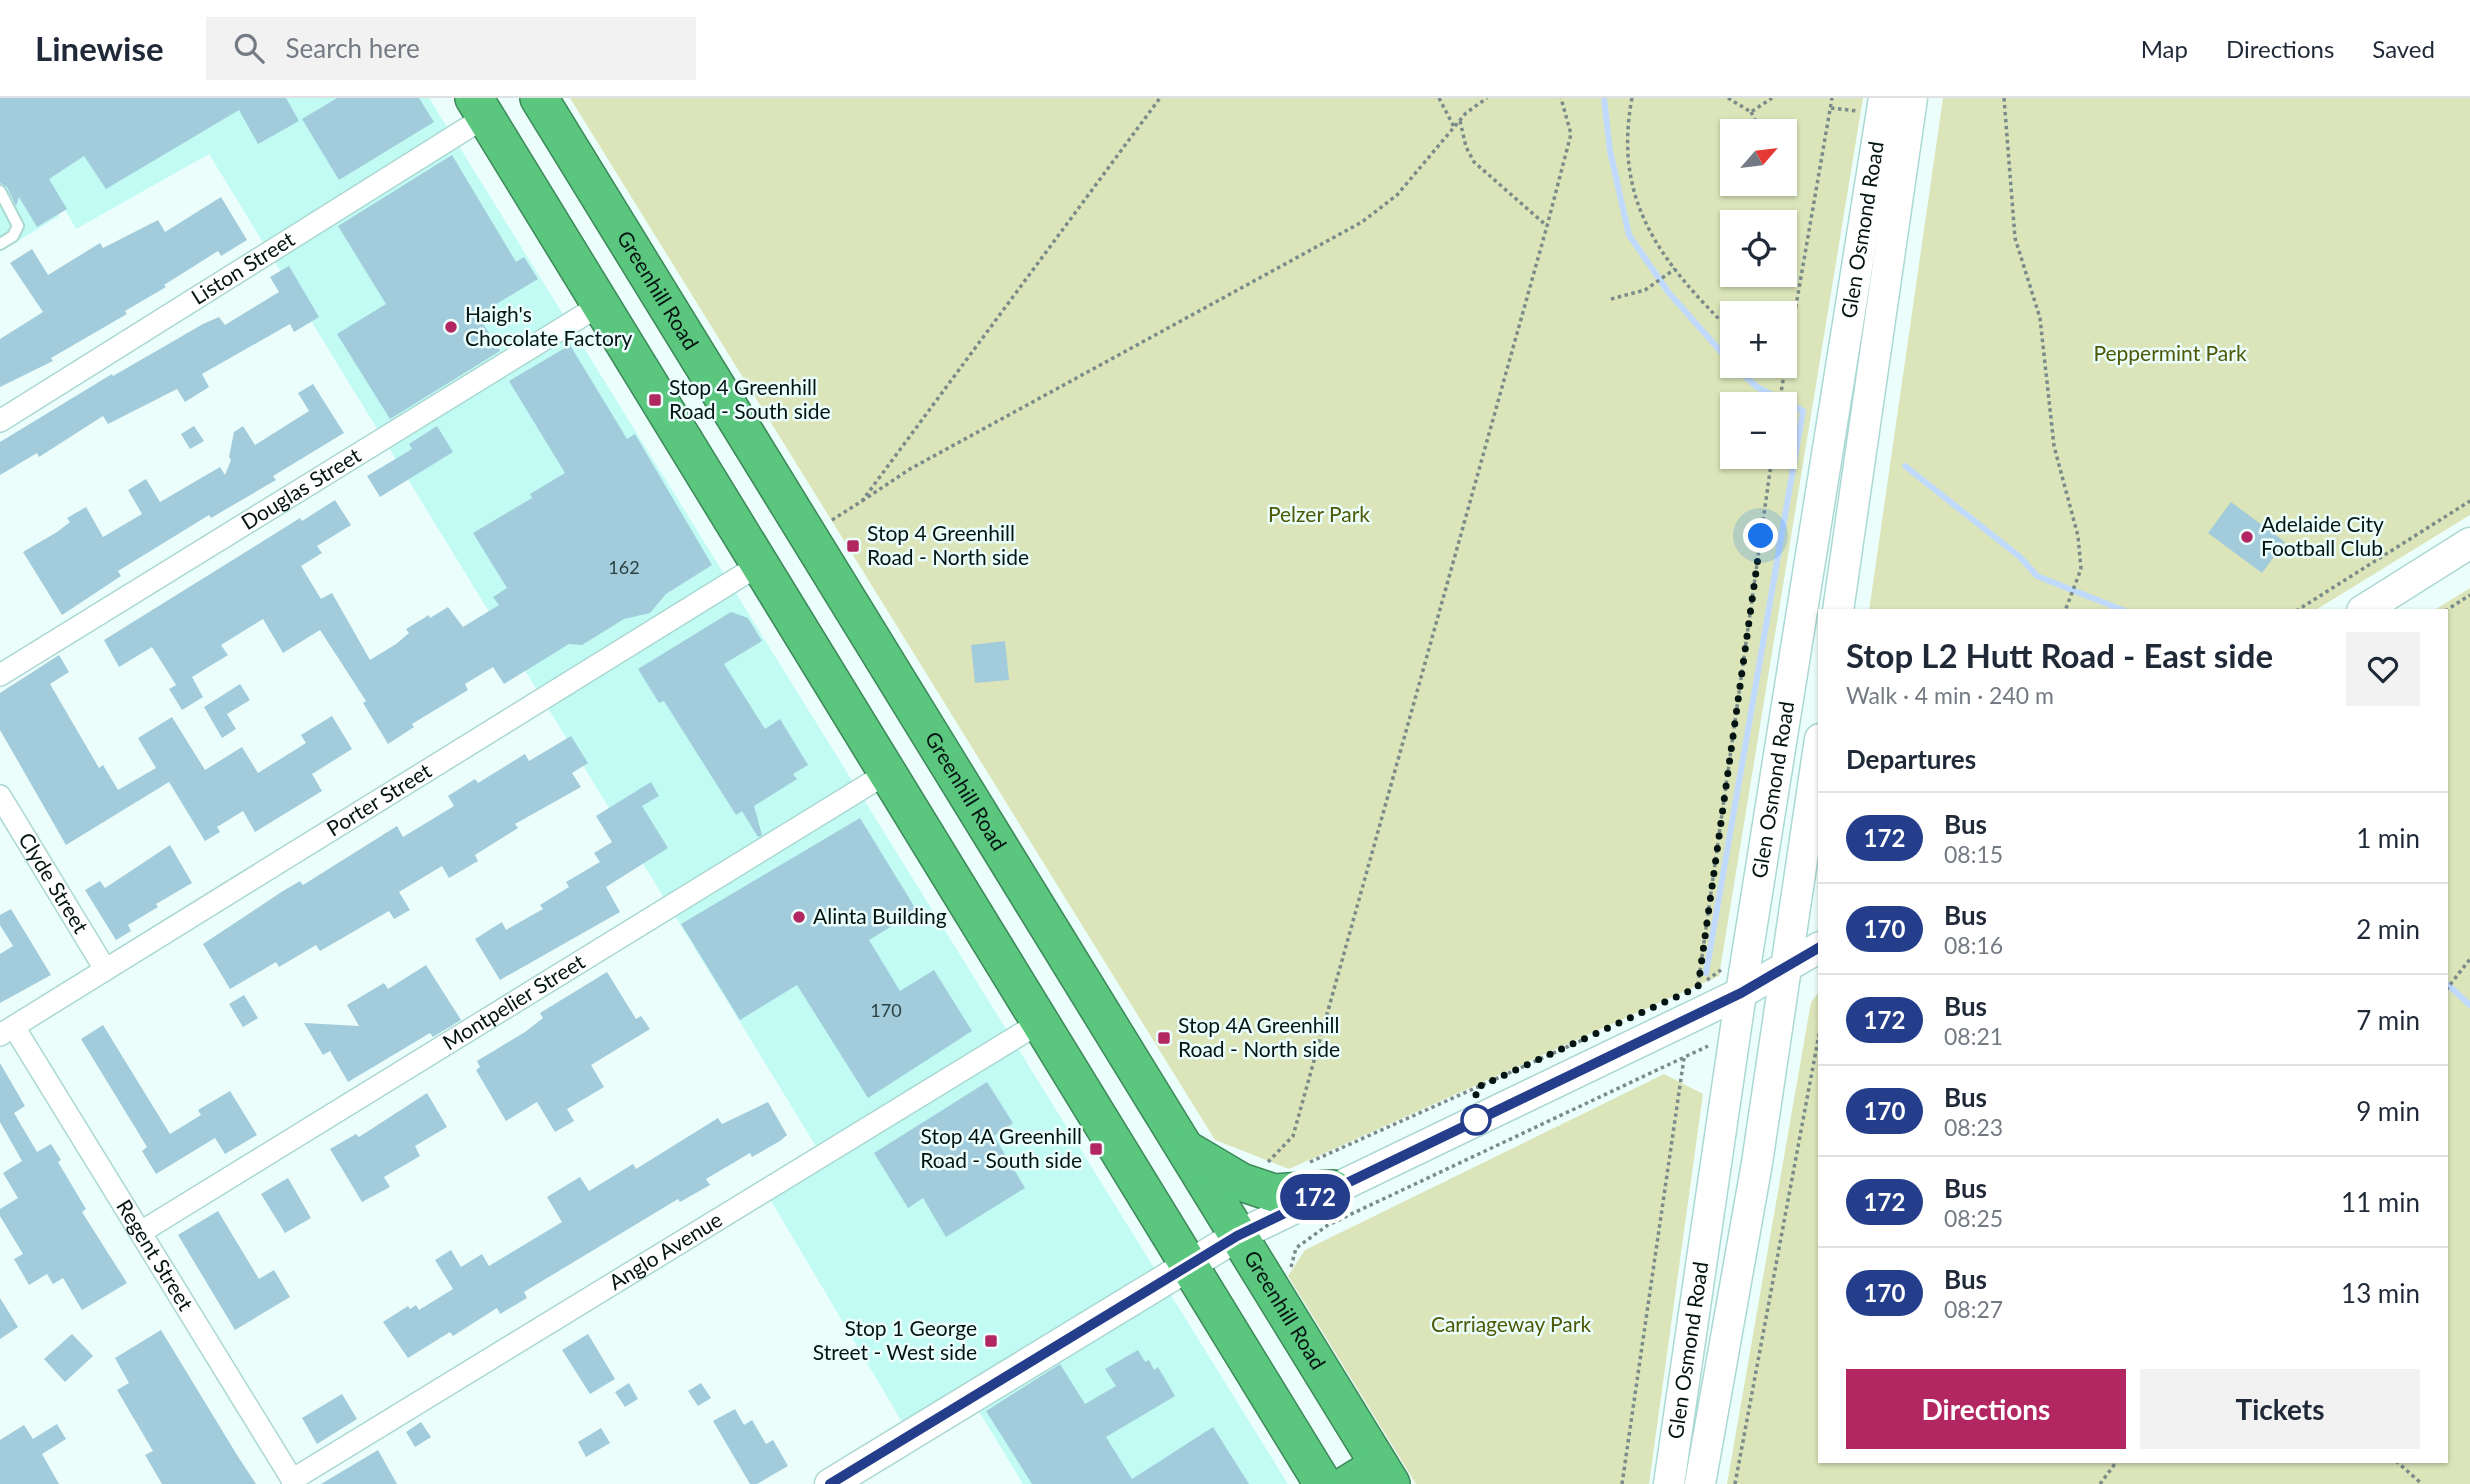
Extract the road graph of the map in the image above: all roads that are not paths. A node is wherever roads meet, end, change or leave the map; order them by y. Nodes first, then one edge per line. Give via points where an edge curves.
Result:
1 (539, 98) edge
2 (1912, 98) edge
3 (1872, 105) edge
4 (480, 107) edge
5 (0, 191) edge
6 (0, 244) edge
7 (1853, 297) junction
8 (1883, 302) junction
9 (600, 304) junction
10 (677, 323) junction
11 (645, 377) junction
12 (728, 404) junction
13 (0, 421) edge
14 (693, 456) junction
15 (2470, 543) edge
16 (759, 565) junction
17 (1838, 609) edge
18 (2365, 609) edge
19 (0, 675) edge
20 (900, 684) junction
21 (852, 716) junction
22 (1818, 752) edge
23 (887, 773) junction
24 (0, 796) edge
25 (1818, 948) edge
26 (1787, 967) junction
27 (106, 969) junction
28 (1741, 993) junction
29 (1040, 1023) junction
30 (7, 1031) edge
31 (1146, 1086) junction
32 (1102, 1125) junction
33 (1183, 1147) junction
34 (1333, 1189) junction
35 (141, 1232) junction
36 (1237, 1236) junction
37 (1188, 1266) junction
38 (1385, 1474) edge
39 (294, 1482) edge
40 (830, 1484) edge
41 (1323, 1484) edge
42 (1348, 1484) edge
43 (1669, 1484) edge
44 (1700, 1484) edge

1 - 10 highway, Greenhill Road
2 - 8 main road, Glen Osmond Road
3 - 7 main road, Glen Osmond Road
4 - 9 highway
4 - 13 street, Liston Street
5 - 6 lane via 18,226 13,236
7 - 8 main road
7 - 28 main road, Glen Osmond Road
8 - 17 main road, Glen Osmond Road
9 - 11 highway
9 - 19 street, Douglas Street
10 - 11 highway via 680,371 662,379
10 - 12 highway, Greenhill Road
11 - 14 highway
12 - 14 highway via 710,406 704,412 697,425
12 - 20 highway, Greenhill Road
14 - 16 highway
15 - 18 main road
16 - 21 highway
16 - 27 street, Porter Street
20 - 21 highway via 883,711
20 - 31 highway, Greenhill Road
21 - 23 highway
22 - 26 main road, Glen Osmond Road
23 - 29 highway
23 - 35 street, Montpelier Street
24 - 27 street, Clyde Street
25 - 26 main road
26 - 28 main road
26 - 44 main road, Glen Osmond Road
27 - 30 street, Porter Street
28 - 34 main road
28 - 43 main road, Glen Osmond Road
29 - 32 highway
29 - 39 street, Anglo Avenue
30 - 35 street, Regent Street
31 - 32 highway via 1128,1114
31 - 33 highway, Greenhill Road
32 - 37 highway
33 - 34 highway via 1241,1182 1274,1193
33 - 36 highway, Greenhill Road
34 - 36 main road
35 - 39 street, Regent Street
36 - 37 main road
36 - 38 highway, Greenhill Road
37 - 40 main road
37 - 41 highway
38 - 42 highway

